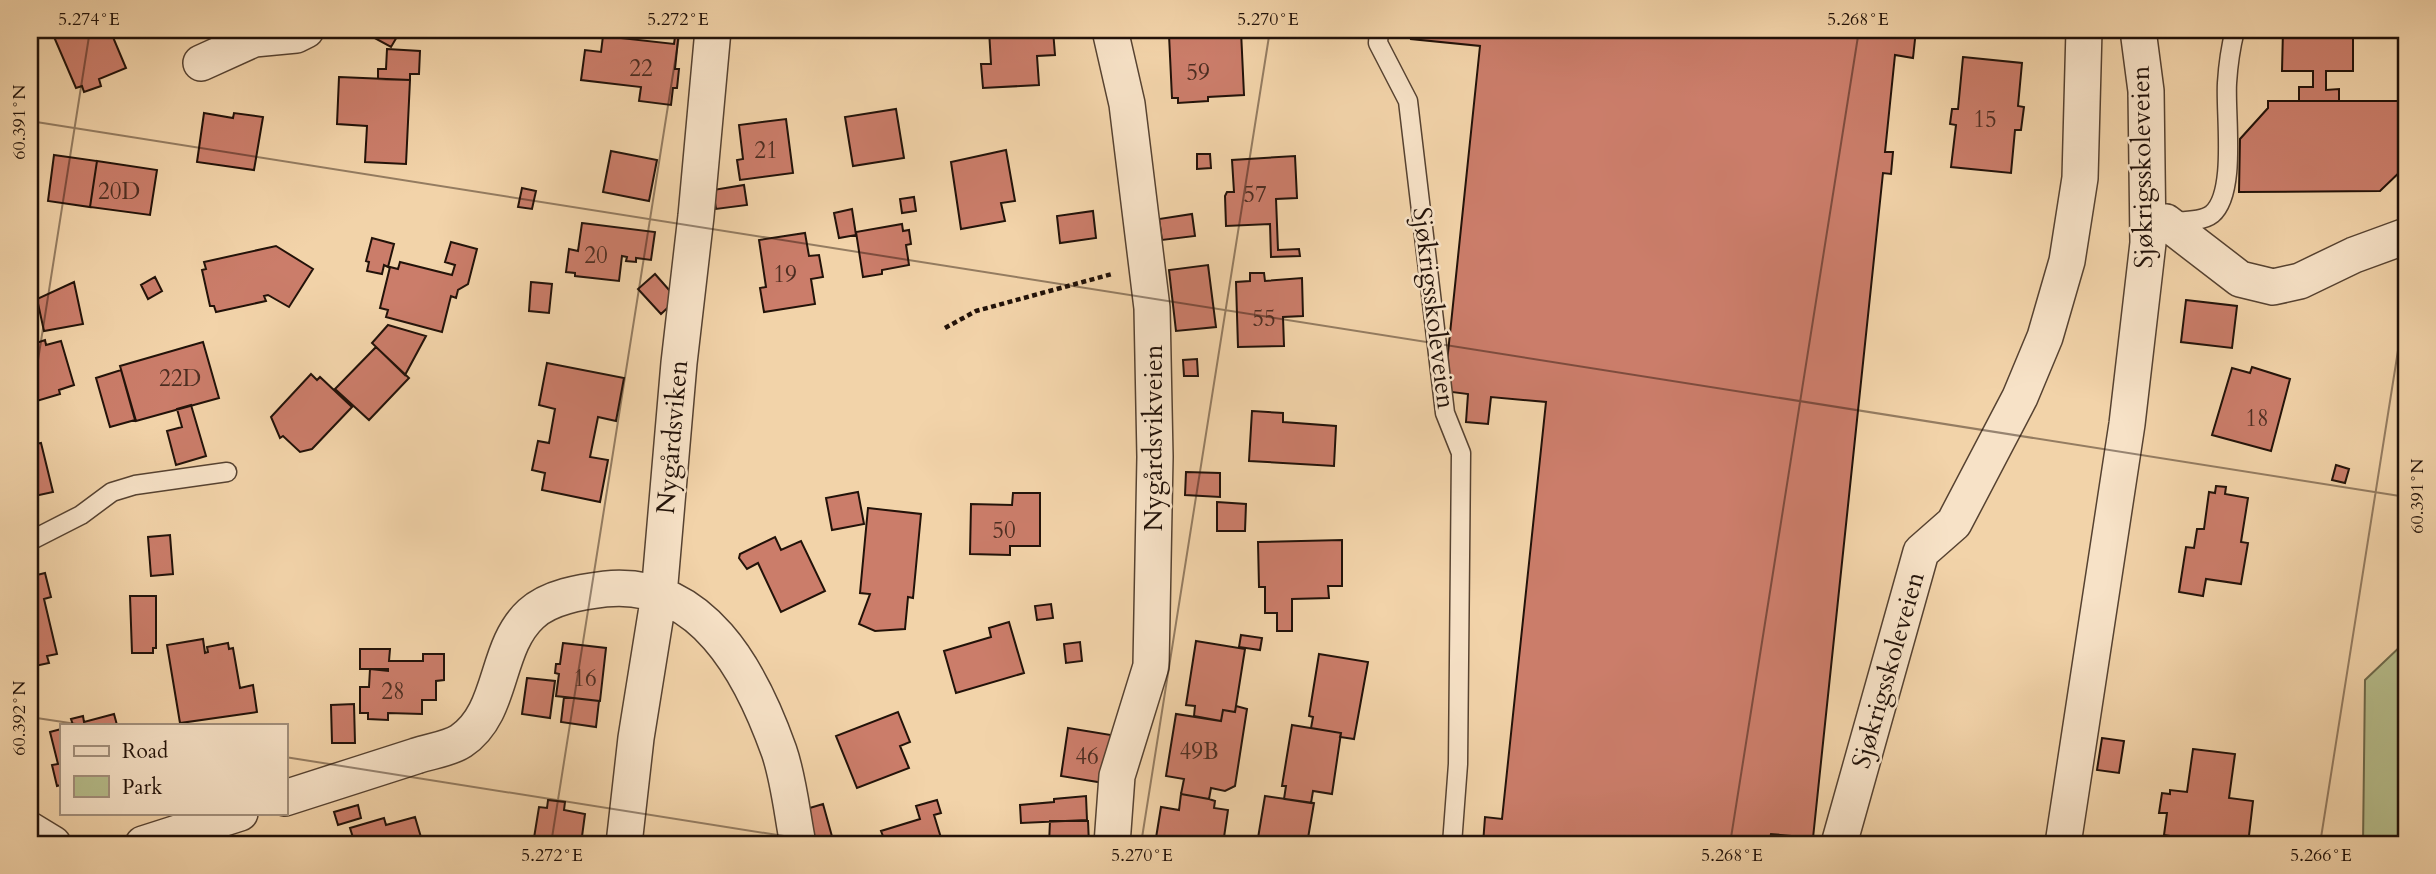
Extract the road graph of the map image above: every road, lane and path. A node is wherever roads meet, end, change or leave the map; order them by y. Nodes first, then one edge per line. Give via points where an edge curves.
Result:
1 (306, 30) edge
2 (713, 30) edge
3 (1110, 30) edge
4 (1379, 30) edge
5 (2084, 30) edge
6 (2137, 30) edge
7 (2235, 30) edge
8 (201, 64) dead end
9 (2157, 221) junction
10 (2406, 236) edge
11 (1147, 270) junction
12 (946, 328) dead end
13 (228, 472) dead end
14 (30, 541) edge
15 (659, 595) junction
16 (287, 797) edge
17 (237, 814) edge
18 (30, 830) edge
19 (53, 844) edge
20 (143, 844) edge
21 (624, 844) edge
22 (799, 844) edge
23 (1112, 844) edge
24 (1452, 844) edge
25 (1839, 844) edge
26 (2063, 844) edge

1 - 8 street via 254,39
2 - 15 street, Nygårdsviken
3 - 11 street, Nygårdsvikveien via 1127,104
4 - 24 lane, Sjøkrigsskoleveien via 1378,43 1408,101 1445,413 1461,453 1458,764
5 - 25 street, Sjøkrigsskoleveien via 2080,178 2067,261 2045,337 2020,397 1954,523 1921,552
6 - 9 street, Sjøkrigsskoleveien
7 - 9 lane via 2227,82 2223,198 2211,215 2192,221
9 - 10 street via 2239,279 2273,287 2300,281
9 - 26 street, Sjøkrigsskoleveien via 2148,243 2127,424
11 - 12 path via 1117,272 1009,301 976,311
11 - 23 street, Nygårdsvikveien via 1155,457 1151,666 1117,776
13 - 14 lane via 112,492
15 - 16 street via 626,587 587,591 532,612 515,632 483,719 460,741
15 - 21 street, Nygårdsviken
15 - 22 street via 695,613 723,641 753,690 779,753
17 - 20 street
18 - 19 street

